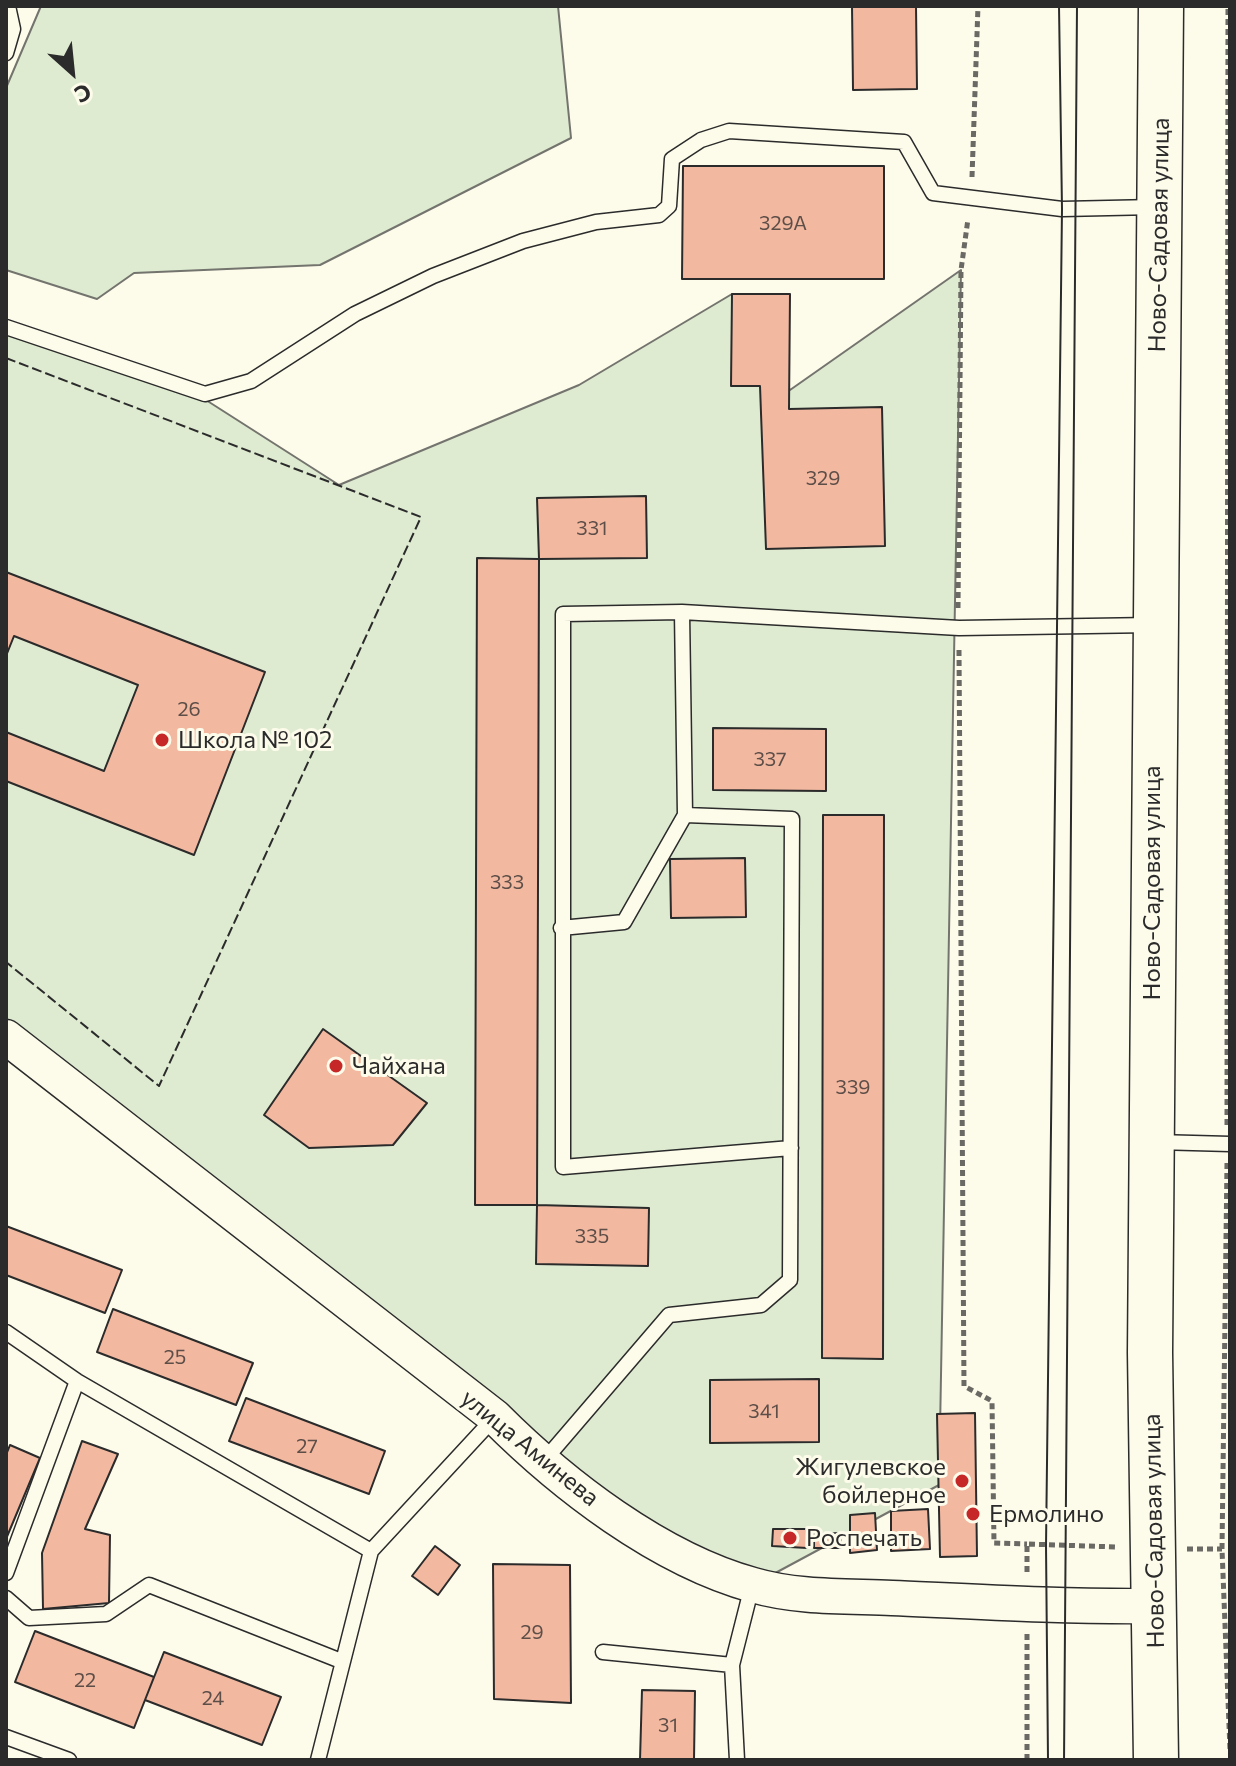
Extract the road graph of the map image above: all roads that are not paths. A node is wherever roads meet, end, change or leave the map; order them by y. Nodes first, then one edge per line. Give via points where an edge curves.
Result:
1 (8, 6) edge
2 (1161, 6) edge
3 (6, 53) edge
4 (1160, 207) junction
5 (6, 327) edge
6 (682, 612) junction
7 (1153, 626) junction
8 (685, 815) junction
9 (561, 928) junction
10 (6, 1037) edge
11 (1151, 1142) junction
12 (1229, 1144) edge
13 (791, 1148) junction
14 (6, 1332) edge
15 (77, 1381) junction
16 (495, 1417) junction
17 (542, 1464) junction
18 (371, 1551) junction
19 (6, 1573) edge
20 (753, 1585) junction
21 (6, 1598) edge
22 (1154, 1606) junction
23 (603, 1652) dead end
24 (341, 1661) junction
25 (732, 1665) junction
26 (6, 1737) edge
27 (69, 1760) edge
28 (318, 1760) edge
29 (737, 1760) edge
30 (1156, 1760) edge

1 - 3 lane via 13,29
2 - 4 main road, Ново-Садовая улица
4 - 5 lane via 1062,209 933,193 904,142 729,131 701,140 672,159 669,206 659,215 596,222 523,241 433,276 355,314 251,381 205,394
4 - 7 main road, Ново-Садовая улица
6 - 7 lane via 959,628
6 - 8 lane
6 - 9 lane via 563,614
7 - 11 main road, Ново-Садовая улица
8 - 9 lane via 624,922
8 - 13 lane via 792,819
9 - 13 lane via 563,1167
10 - 16 street, улица Аминева
11 - 12 lane
11 - 22 main road, Ново-Садовая улица
13 - 17 lane via 790,1280 761,1305 669,1315
14 - 15 lane
15 - 18 lane
15 - 19 lane
16 - 17 street, улица Аминева
16 - 18 lane
17 - 20 street, улица Аминева via 652,1542
18 - 24 lane
20 - 22 street, улица Аминева via 807,1594
20 - 25 lane
21 - 24 lane via 29,1618 106,1614 149,1585
22 - 30 main road, Ново-Садовая улица
23 - 25 lane
24 - 28 lane
25 - 29 lane
26 - 27 lane

